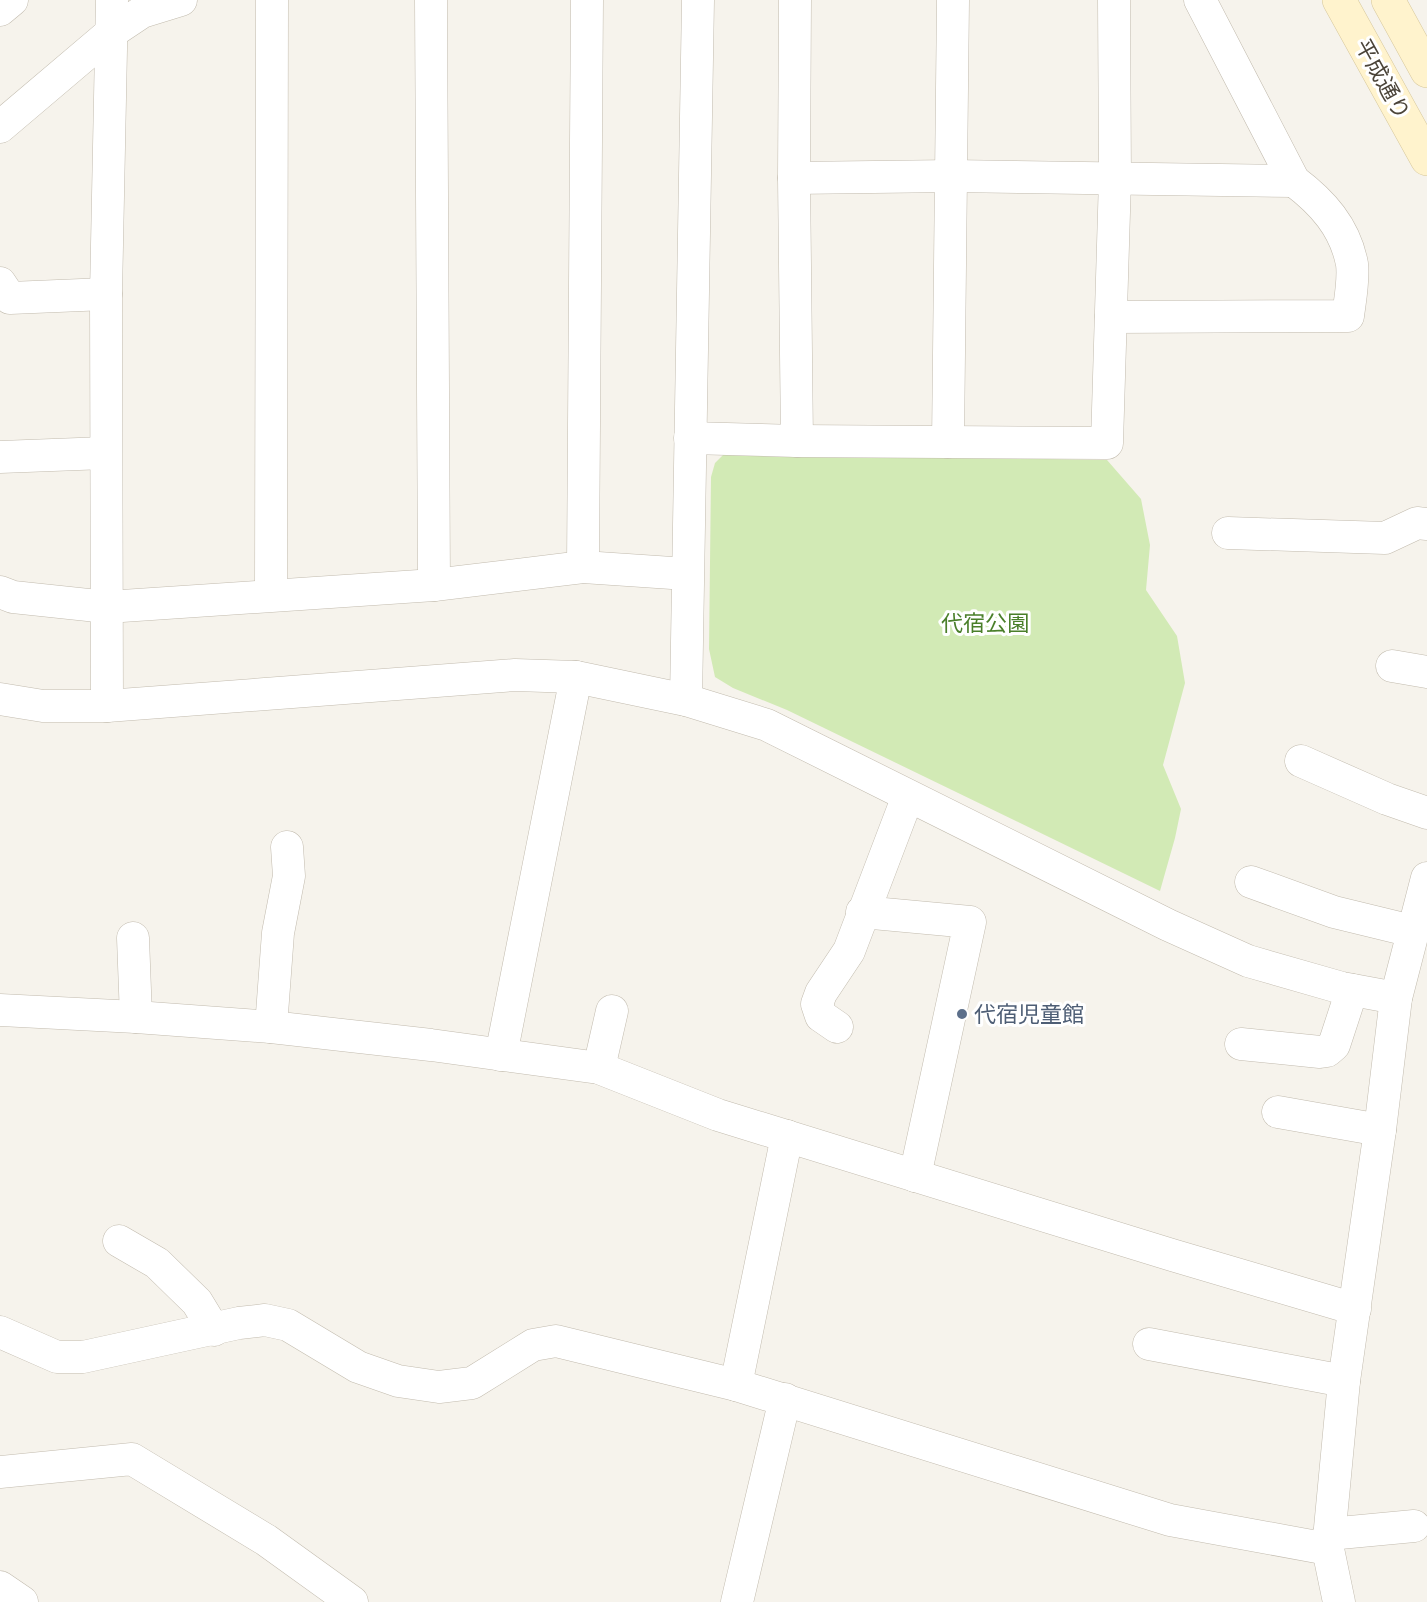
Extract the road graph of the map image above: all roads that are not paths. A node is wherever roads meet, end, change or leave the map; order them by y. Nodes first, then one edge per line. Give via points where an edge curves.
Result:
1 (12, 0) edge
2 (112, 0) edge
3 (181, 0) edge
4 (272, 0) edge
5 (431, 0) edge
6 (587, 0) edge
7 (698, 0) edge
8 (795, 0) edge
9 (953, 0) edge
10 (1114, 0) edge
11 (1200, 0) edge
12 (1339, 0) edge
13 (1388, 0) edge
14 (0, 9) edge
15 (112, 32) junction
16 (1427, 70) edge
17 (0, 127) edge
18 (1427, 159) edge
19 (952, 176) junction
20 (794, 178) junction
21 (1115, 179) junction
22 (1294, 181) junction
23 (0, 283) edge
24 (106, 294) junction
25 (1111, 317) junction
26 (690, 438) junction
27 (797, 441) junction
28 (948, 442) junction
29 (105, 453) junction
30 (0, 457) edge
31 (1427, 524) edge
32 (1228, 532) dead end
33 (583, 567) junction
34 (687, 574) junction
35 (434, 585) junction
36 (0, 592) edge
37 (271, 595) junction
38 (107, 607) junction
39 (1392, 666) dead end
40 (1427, 672) edge
41 (576, 677) junction
42 (0, 699) edge
43 (686, 700) junction
44 (107, 706) junction
45 (1301, 761) dead end
46 (908, 796) junction
47 (1427, 813) edge
48 (287, 847) dead end
49 (1427, 878) edge
50 (1251, 882) dead end
51 (862, 912) junction
52 (1412, 931) junction
53 (133, 938) dead end
54 (1352, 990) junction
55 (1396, 998) junction
56 (0, 1010) edge
57 (612, 1011) dead end
58 (136, 1017) junction
59 (837, 1027) dead end
60 (271, 1028) junction
61 (1241, 1044) dead end
62 (501, 1055) junction
63 (599, 1068) junction
64 (1278, 1112) dead end
65 (1380, 1130) junction
66 (787, 1136) junction
67 (915, 1176) junction
68 (120, 1241) dead end
69 (1355, 1309) junction
70 (214, 1330) junction
71 (0, 1332) edge
72 (1149, 1344) dead end
73 (1344, 1382) junction
74 (736, 1385) junction
75 (784, 1399) junction
76 (0, 1472) edge
77 (1414, 1526) dead end
78 (1328, 1541) junction
79 (0, 1587) edge
80 (22, 1602) edge
81 (352, 1602) edge
82 (737, 1602) edge
83 (1339, 1602) edge

1 - 14 street
2 - 15 street
3 - 15 street via 142,12
4 - 37 street
5 - 35 street
6 - 33 street
7 - 26 street
8 - 20 street
9 - 19 street
10 - 21 street
11 - 22 street
12 - 18 street, 平成通り
13 - 16 street, 平成通り
15 - 17 street
15 - 24 street
19 - 20 street
19 - 21 street
19 - 28 street
20 - 27 street
21 - 22 street
21 - 25 street
22 - 25 street via 1318,200 1342,234 1352,265 1348,316
23 - 24 street via 10,298
24 - 29 street
25 - 28 street via 1107,443
26 - 27 street
26 - 34 street
27 - 28 street
29 - 30 street
29 - 38 street
31 - 32 street via 1417,523 1385,538
33 - 34 street
33 - 35 street
34 - 43 street
35 - 37 street
36 - 38 street via 13,597
37 - 38 street
38 - 44 street
39 - 40 street
41 - 43 street
41 - 44 street via 515,675
41 - 62 street
42 - 44 street via 43,706
43 - 46 street via 767,725
45 - 47 street
46 - 51 street
46 - 54 street via 1168,926 1248,961
48 - 60 street via 289,876 278,933
49 - 52 street
50 - 52 street via 1334,912
51 - 59 street via 849,951 818,1004 821,1016
51 - 67 street via 970,922
52 - 55 street
53 - 58 street
54 - 55 street
54 - 61 street via 1335,1045 1327,1051
55 - 65 street
56 - 58 street
57 - 63 street
58 - 60 street
60 - 62 street
62 - 63 street
63 - 66 street via 718,1115
64 - 65 street
65 - 69 street
66 - 67 street
66 - 74 street
67 - 69 street
68 - 70 street via 157,1263 197,1302
69 - 73 street
70 - 71 street via 83,1357 57,1357
70 - 74 street via 265,1320 288,1325 358,1367 398,1381 439,1387 472,1383 533,1345 556,1341
72 - 73 street
73 - 78 street
74 - 75 street
75 - 78 street via 1170,1520
75 - 82 street
76 - 81 street via 132,1458 266,1540
77 - 78 street
78 - 83 street
79 - 80 street

